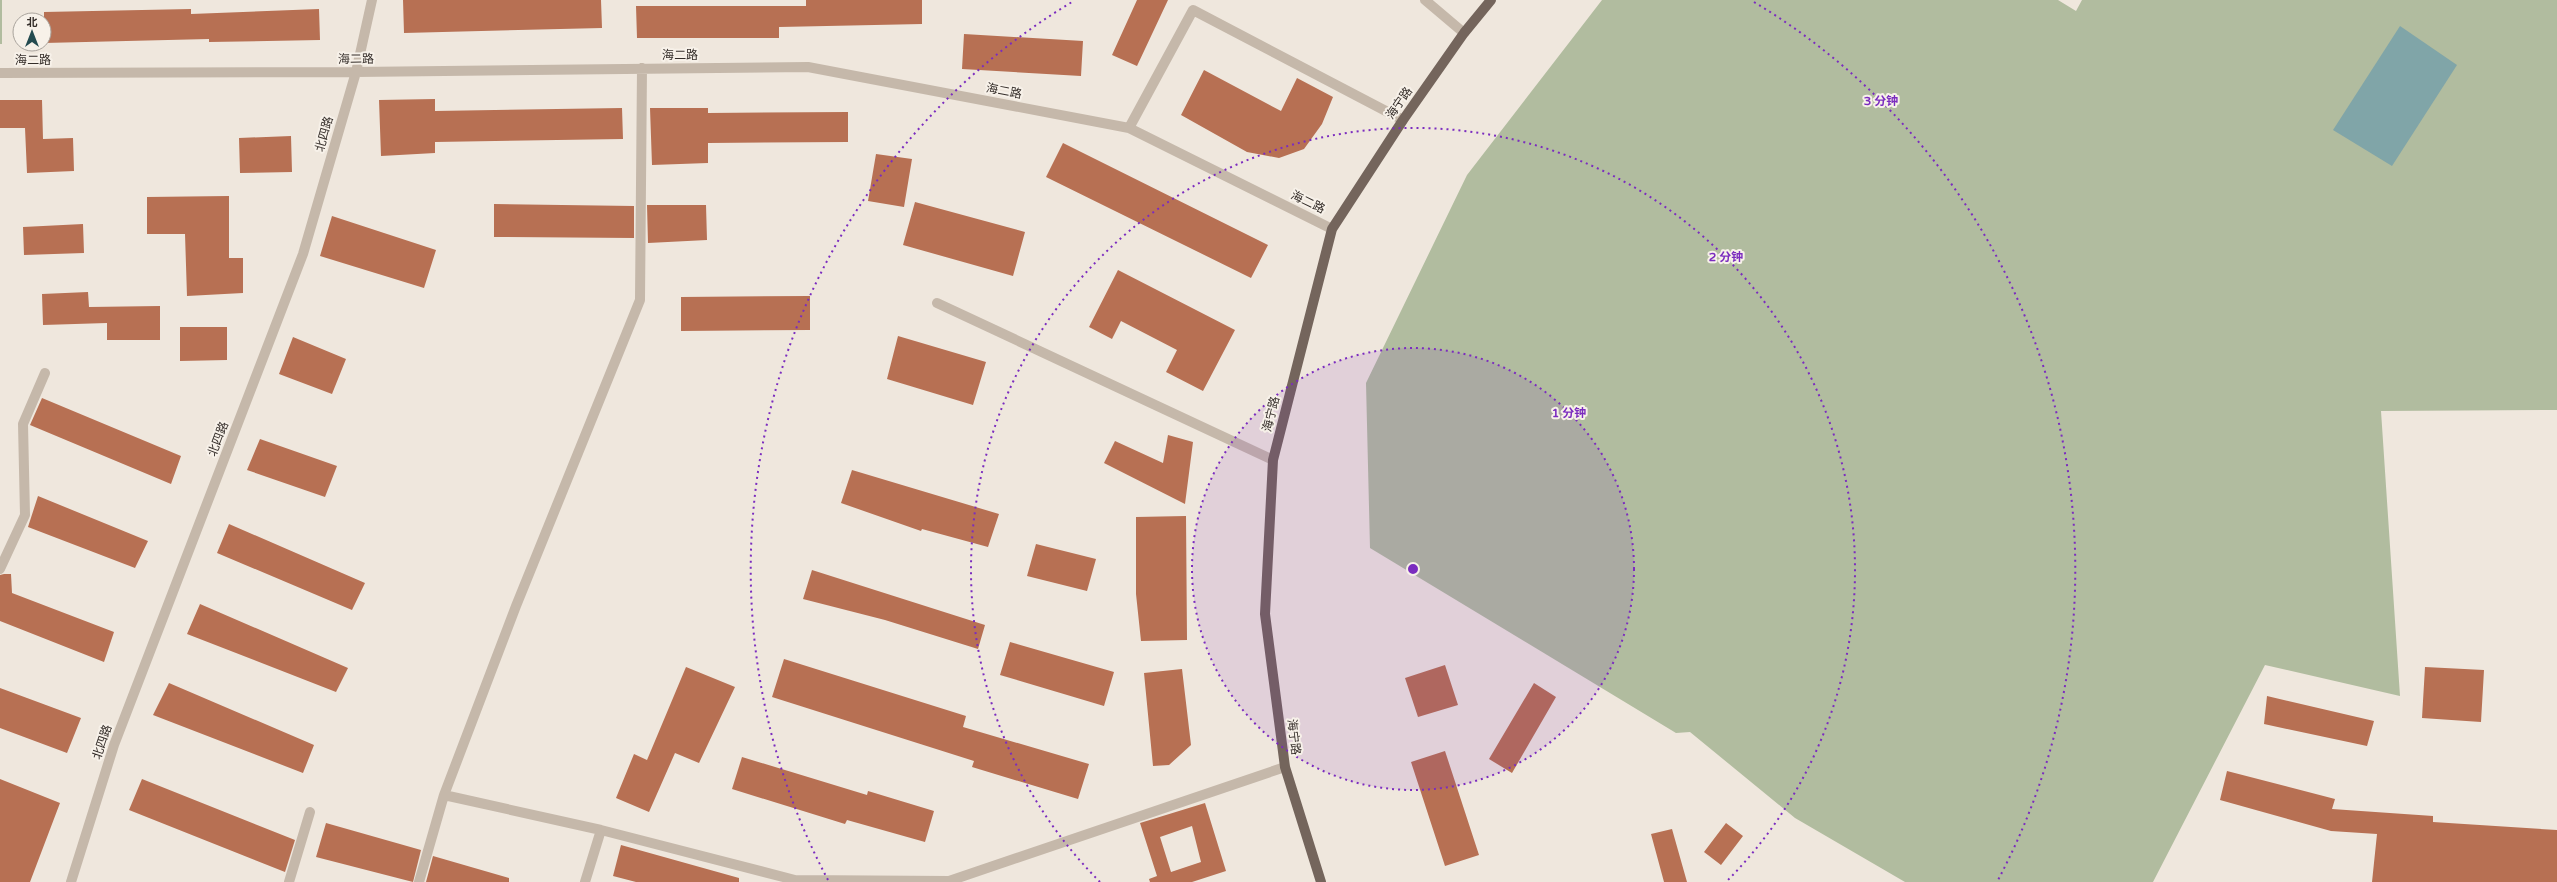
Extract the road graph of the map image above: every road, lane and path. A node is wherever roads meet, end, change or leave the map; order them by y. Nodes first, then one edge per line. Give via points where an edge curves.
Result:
1 (372, 0) edge
2 (1425, 0) edge
3 (1491, 0) edge
4 (1464, 33) junction
5 (642, 68) junction
6 (356, 72) junction
7 (0, 73) edge
8 (1403, 120) junction
9 (1129, 128) junction
10 (1332, 229) junction
11 (937, 303) dead end
12 (45, 373) dead end
13 (1273, 460) junction
14 (0, 569) edge
15 (1285, 767) junction
16 (444, 795) junction
17 (310, 812) dead end
18 (601, 830) junction
19 (71, 882) edge
20 (289, 882) edge
21 (419, 882) edge
22 (585, 882) edge
23 (949, 882) edge
24 (1321, 882) edge

1 - 6 street, 北四路
2 - 4 street
3 - 4 main road, 海宁路
4 - 8 main road, 海宁路
5 - 6 street, 海二路
5 - 9 street, 海二路 via 808,67
5 - 16 street via 640,300 516,606
6 - 7 street, 海二路
6 - 19 street, 北四路 via 302,254 114,745
8 - 9 street via 1193,10
8 - 10 main road, 海宁路
9 - 10 street, 海二路
10 - 13 main road, 海宁路
11 - 13 street
12 - 14 street via 24,424 25,515
13 - 15 main road, 海宁路 via 1265,614
15 - 23 street
15 - 24 main road, 海宁路
16 - 18 street
16 - 21 street
17 - 20 street
18 - 22 street
18 - 23 street via 795,880

